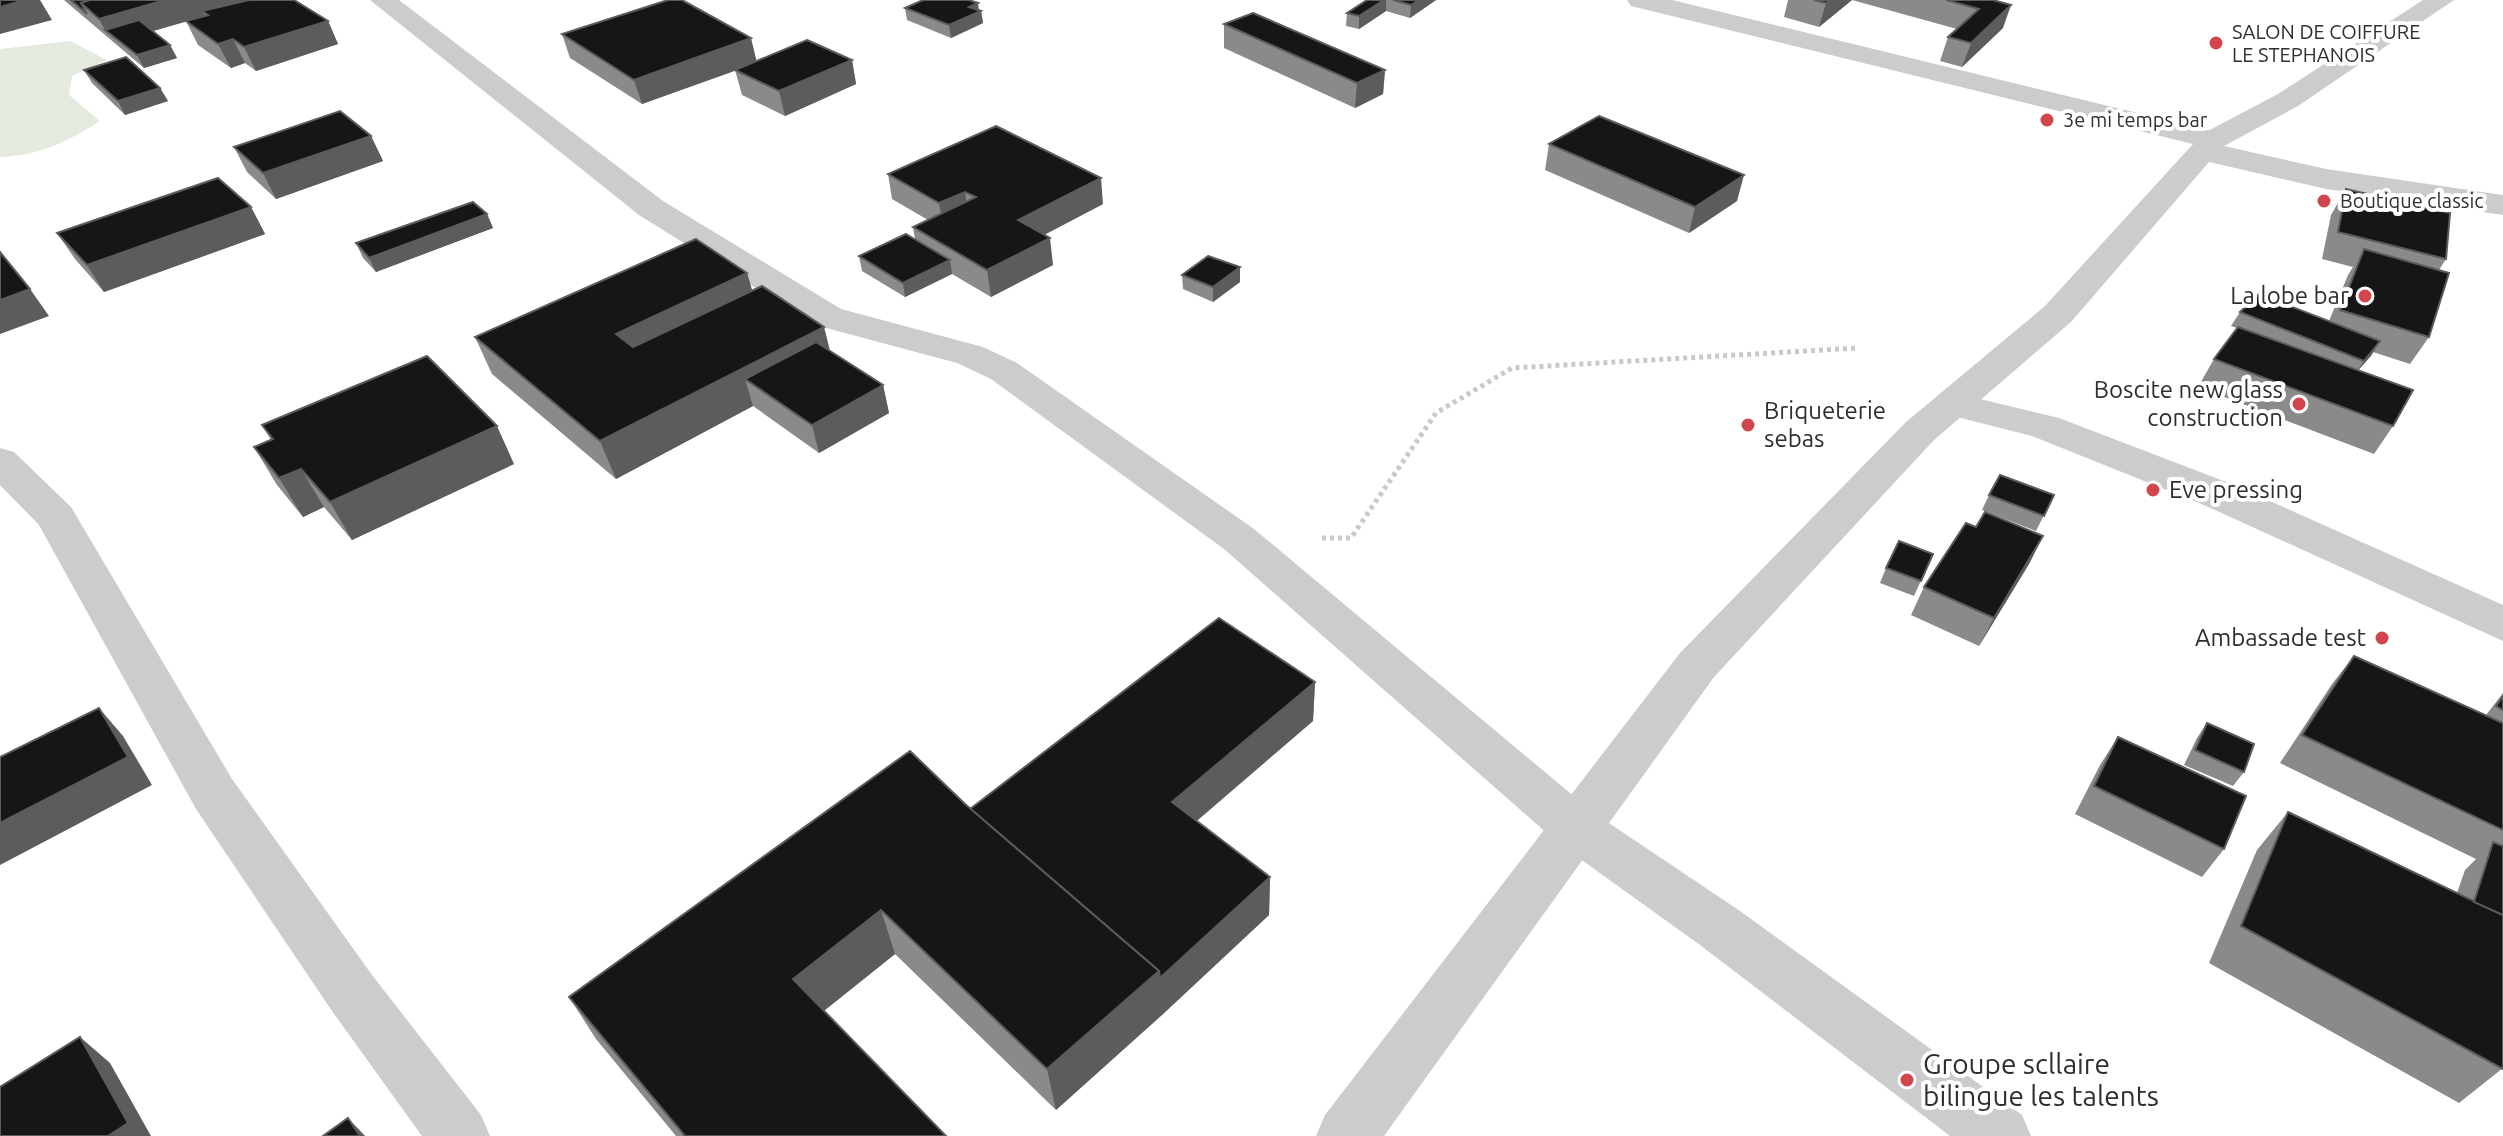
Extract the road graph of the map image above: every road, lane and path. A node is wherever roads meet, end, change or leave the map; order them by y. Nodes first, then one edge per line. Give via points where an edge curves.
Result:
1 (383, 0) edge
2 (1640, 0) edge
3 (2441, 0) edge
4 (2208, 145) junction
5 (2503, 205) edge
6 (1858, 348) dead end
7 (1951, 404) junction
8 (0, 461) edge
9 (1239, 539) junction
10 (2503, 624) edge
11 (1576, 828) junction
12 (459, 1136) edge
13 (1347, 1136) edge
14 (2000, 1136) edge

1 - 9 street via 651,208 828,317 970,355 1004,371
2 - 4 street
3 - 4 street via 2288,100
4 - 5 street via 2326,179
4 - 7 street via 2058,314
6 - 9 path via 1512,368 1436,413 1351,538
7 - 10 street via 2045,427 2219,495
7 - 11 street via 1697,665
8 - 12 street via 56,517 214,794
9 - 11 street
11 - 13 street
11 - 14 street

